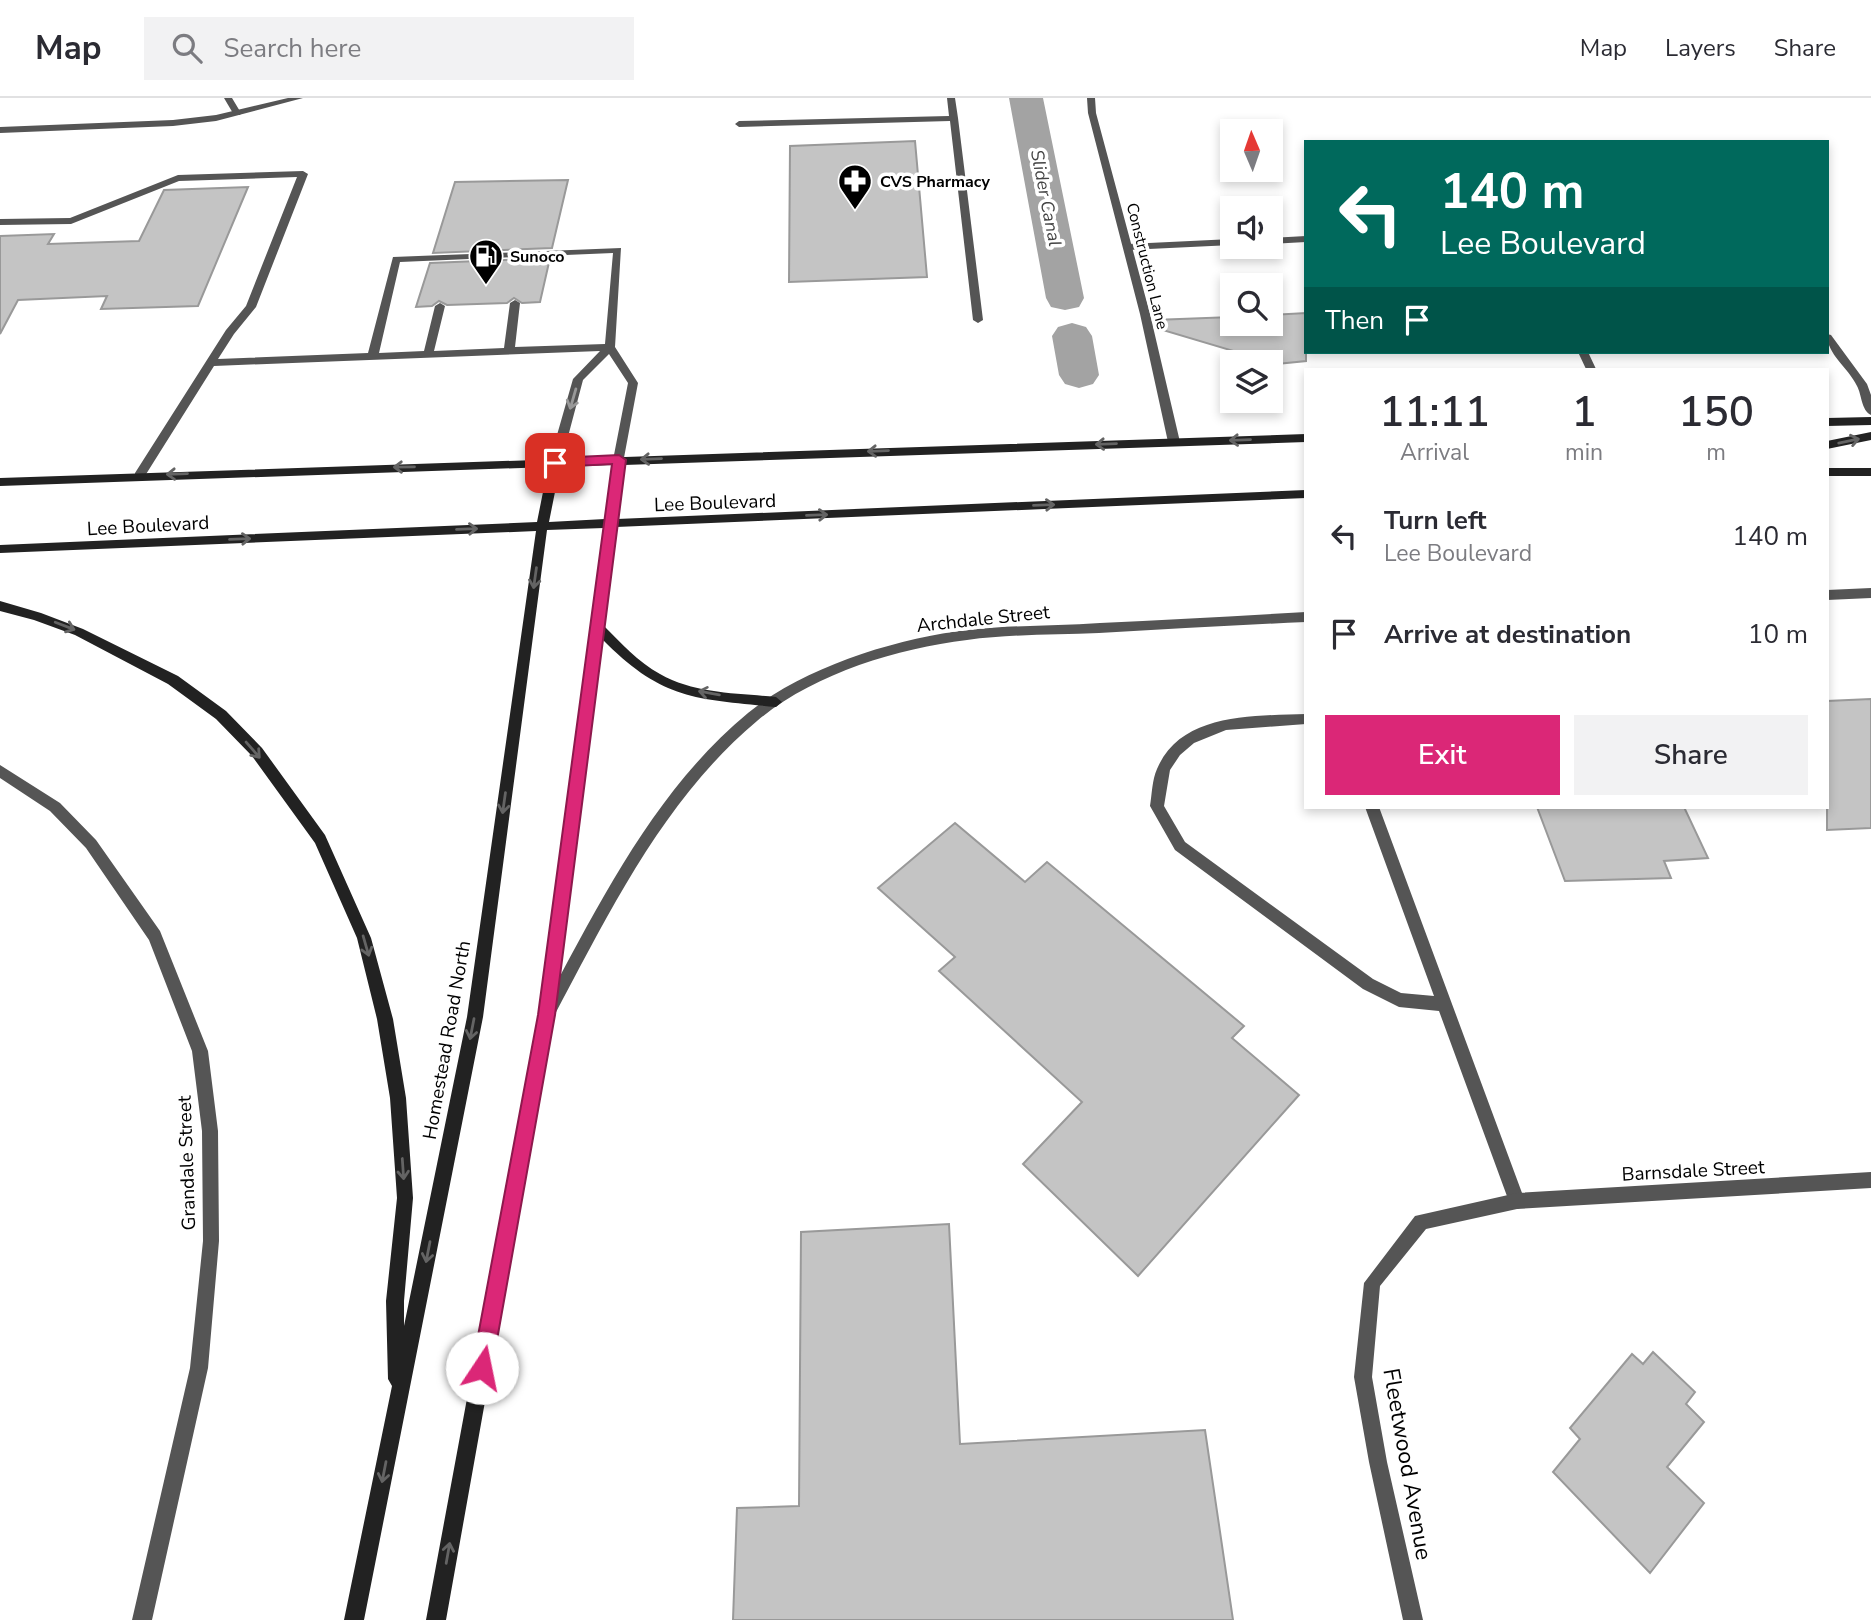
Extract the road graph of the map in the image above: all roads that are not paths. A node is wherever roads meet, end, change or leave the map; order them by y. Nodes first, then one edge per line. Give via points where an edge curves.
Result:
1 (228, 98) edge
2 (299, 98) edge
3 (951, 98) edge
4 (1091, 98) edge
5 (237, 113) junction
6 (954, 118) junction
7 (739, 124) dead end
8 (0, 130) edge
9 (0, 222) edge
10 (1304, 239) edge
11 (1283, 240) edge
12 (1220, 243) edge
13 (1128, 247) junction
14 (521, 254) junction
15 (452, 257) junction
16 (519, 268) dead end
17 (449, 270) dead end
18 (515, 303) dead end
19 (440, 306) dead end
20 (978, 320) dead end
21 (1829, 340) edge
22 (610, 347) junction
23 (509, 351) junction
24 (428, 354) junction
25 (373, 356) junction
26 (213, 363) junction
27 (1871, 411) edge
28 (1871, 421) edge
29 (1829, 422) edge
30 (1871, 436) edge
31 (1304, 438) edge
32 (1174, 442) junction
33 (1829, 445) edge
34 (619, 460) junction
35 (555, 463) junction
36 (1829, 472) edge
37 (1871, 472) edge
38 (139, 476) junction
39 (0, 482) edge
40 (1304, 494) edge
41 (610, 524) junction
42 (542, 526) junction
43 (0, 550) edge
44 (1871, 593) edge
45 (1829, 595) edge
46 (0, 606) edge
47 (1304, 620) edge
48 (597, 626) junction
49 (776, 702) junction
50 (1304, 719) edge
51 (0, 771) edge
52 (1372, 809) edge
53 (1444, 1004) junction
54 (546, 1015) junction
55 (1871, 1180) edge
56 (1517, 1201) junction
57 (397, 1406) junction
58 (142, 1620) edge
59 (354, 1620) edge
60 (436, 1620) edge
61 (1413, 1620) edge

1 - 5 street
2 - 5 street
3 - 6 street
4 - 13 street, Construction Lane
5 - 8 street via 173,123
6 - 7 street
6 - 20 street
9 - 26 street via 71,221 178,178 303,174 251,307
10 - 11 street
12 - 13 street
13 - 32 street, Construction Lane
14 - 15 street
14 - 16 street
14 - 22 street via 618,250
15 - 17 street
15 - 25 street via 396,259
18 - 23 street
19 - 24 street
21 - 27 street via 1862,384
22 - 23 street
22 - 34 street via 632,383
22 -> 35 street via 578,379
23 - 24 street
24 - 25 street
25 - 26 street
26 - 38 street
28 - 29 main road
33 -> 30 main road
31 -> 32 main road
32 -> 34 main road
34 - 35 main road
34 - 41 main road
35 -> 38 main road
35 - 42 main road, Homestead Road North
36 - 37 main road
38 - 39 main road
41 -> 40 main road, Lee Boulevard
41 - 42 main road, Lee Boulevard
41 - 48 main road
43 -> 42 main road, Lee Boulevard
42 -> 57 main road, Homestead Road North via 475,1017
44 - 45 street
46 -> 57 main road via 79,632 173,680 222,715 257,752 320,839 364,938 385,1019 398,1098 405,1198 395,1301
47 - 49 street, Archdale Street via 1025,631 919,643 858,660
49 -> 48 main road via 706,694 664,683
48 - 54 main road
49 - 54 street, Archdale Street via 754,716 707,761 668,807 630,861
50 - 53 street via 1226,724 1187,739 1164,768 1157,806 1180,846 1368,984 1399,1000
51 - 58 street, Grandale Street via 55,807 91,844 155,936 200,1051 210,1131 211,1241 199,1368
52 - 53 street
53 - 56 street
60 -> 54 main road
55 - 56 street, Barnsdale Street
56 - 61 street, Fleetwood Avenue via 1421,1222 1372,1283 1363,1377
57 -> 59 main road, Homestead Road North

